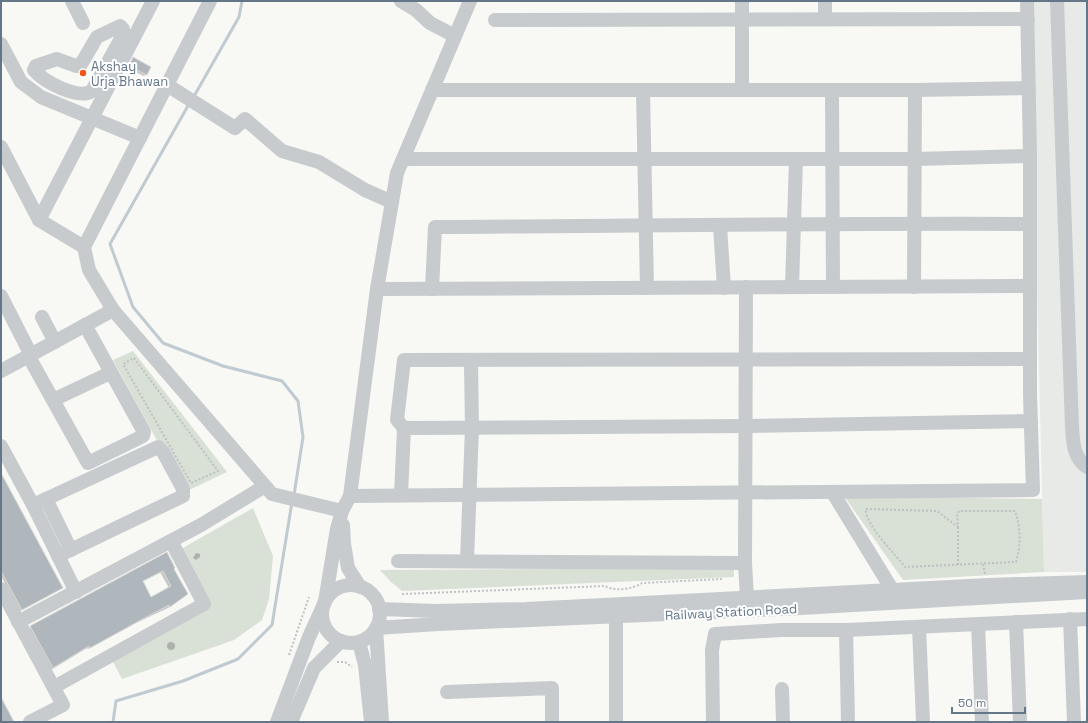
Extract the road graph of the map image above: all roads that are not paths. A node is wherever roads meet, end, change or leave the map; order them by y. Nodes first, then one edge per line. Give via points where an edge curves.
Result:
1 (72, 1) edge
2 (210, 1) edge
3 (401, 1) edge
4 (470, 1) edge
5 (742, 1) edge
6 (825, 1) edge
7 (1027, 1) edge
8 (1056, 1) edge
9 (151, 2) edge
10 (825, 19) junction
11 (1028, 19) junction
12 (495, 20) dead end
13 (742, 20) junction
14 (83, 23) dead end
15 (455, 36) junction
16 (2, 48) edge
17 (50, 83) junction
18 (168, 84) junction
19 (1030, 88) junction
20 (742, 89) junction
21 (432, 90) junction
22 (643, 90) junction
23 (832, 90) junction
24 (916, 90) junction
25 (46, 100) junction
26 (92, 118) junction
27 (140, 138) junction
28 (1, 147) edge
29 (1030, 156) junction
30 (832, 159) junction
31 (915, 159) junction
32 (403, 160) junction
33 (644, 160) junction
34 (796, 160) junction
35 (392, 202) junction
36 (39, 220) junction
37 (794, 224) junction
38 (833, 224) junction
39 (915, 224) junction
40 (1030, 224) junction
41 (646, 226) junction
42 (720, 226) junction
43 (84, 247) junction
44 (1030, 286) junction
45 (746, 287) junction
46 (792, 287) junction
47 (833, 287) junction
48 (914, 287) junction
49 (646, 288) junction
50 (724, 288) junction
51 (377, 289) junction
52 (432, 289) junction
53 (1, 296) edge
54 (114, 310) junction
55 (42, 317) dead end
56 (85, 325) junction
57 (55, 342) junction
58 (30, 356) junction
59 (1030, 359) junction
60 (468, 360) junction
61 (746, 360) junction
62 (1, 371) edge
63 (110, 372) junction
64 (53, 400) junction
65 (1031, 421) junction
66 (746, 426) junction
67 (404, 428) junction
68 (472, 428) junction
69 (4, 451) edge
70 (1087, 466) edge
71 (32, 484) dead end
72 (265, 486) junction
73 (833, 493) junction
74 (745, 494) junction
75 (402, 495) junction
76 (470, 495) junction
77 (350, 496) junction
78 (46, 499) junction
79 (33, 505) junction
80 (342, 511) junction
81 (171, 541) junction
82 (65, 553) junction
83 (398, 561) dead end
84 (467, 561) junction
85 (745, 563) junction
86 (1087, 582) edge
87 (360, 587) junction
88 (1, 589) edge
89 (893, 591) junction
90 (76, 592) junction
91 (1087, 592) edge
92 (747, 598) junction
93 (325, 602) junction
94 (379, 609) junction
95 (616, 617) junction
96 (1070, 619) junction
97 (1087, 619) edge
98 (18, 622) junction
99 (1016, 622) junction
100 (978, 624) junction
101 (919, 627) junction
102 (376, 628) junction
103 (846, 630) junction
104 (341, 641) junction
105 (359, 642) junction
106 (54, 687) junction
107 (782, 689) dead end
108 (448, 692) dead end
109 (30, 722) edge
110 (277, 722) edge
111 (291, 722) edge
112 (371, 722) edge
113 (382, 722) edge
114 (552, 722) edge
115 (616, 722) edge
116 (713, 722) edge
117 (783, 722) edge
118 (848, 722) edge
119 (923, 722) edge
120 (982, 722) edge
121 (1020, 722) edge
122 (1074, 722) edge

1 - 14 street
2 - 18 street
3 - 15 street via 430,23
4 - 15 street
5 - 13 street
6 - 10 street
7 - 11 street
8 - 70 street via 1072,427 1077,456
9 - 26 street
10 - 11 street
10 - 13 street
11 - 19 street
12 - 13 street
13 - 20 street
15 - 21 street
16 - 25 street via 21,82
17 - 17 street via 78,94 88,94 120,42 123,29 120,26 97,37 80,66 57,59 36,66 34,70 37,74
17 - 25 street
18 - 27 street
18 - 35 street via 235,128 245,119 282,151 320,162 365,190
19 - 24 street
19 - 29 street
20 - 22 street
20 - 23 street
21 - 22 street
21 - 32 street
22 - 33 street
23 - 24 street
23 - 30 street
24 - 31 street
25 - 26 street
26 - 27 street
26 - 36 street
27 - 43 street
28 - 36 street
29 - 31 street
29 - 40 street
30 - 31 street
30 - 34 street
30 - 38 street
31 - 39 street
32 - 33 street
32 - 35 street via 397,173
33 - 34 street
33 - 41 street
34 - 37 street
35 - 51 street
36 - 43 street
37 - 38 street
37 - 42 street
37 - 46 street
38 - 39 street
38 - 47 street
39 - 40 street
39 - 48 street
40 - 44 street
41 - 42 street
41 - 49 street
41 - 52 street via 435,227
42 - 50 street
43 - 54 street via 90,270
44 - 48 street
44 - 59 street
45 - 46 street
45 - 50 street
45 - 61 street
46 - 47 street
47 - 48 street
49 - 50 street
49 - 52 street
51 - 52 street
51 - 77 street
53 - 58 street
54 - 56 street
54 - 72 street
55 - 57 street
56 - 57 street
56 - 63 street
57 - 58 street
58 - 62 street
58 - 64 street
59 - 61 street
59 - 65 street
60 - 61 street
60 - 67 street via 404,360 397,420
60 - 68 street via 471,364
61 - 66 street
63 - 64 street
63 - 64 street via 144,434 90,464
65 - 66 street
65 - 73 street via 1033,490
66 - 68 street
66 - 74 street
67 - 68 street
67 - 75 street
68 - 76 street
69 - 71 street via 16,455
69 - 79 street
72 - 80 street via 272,494
72 - 81 street
73 - 74 street
73 - 89 street
74 - 76 street
74 - 85 street
75 - 76 street
75 - 77 street
76 - 84 street
77 - 80 street
78 - 79 street
78 - 82 street
78 - 82 street via 158,447 183,489 183,496
79 - 82 street
80 - 87 street via 348,568
80 - 93 street via 336,529
81 - 90 street
81 - 106 street via 204,604
82 - 90 street
83 - 84 street
84 - 85 street
85 - 92 street
86 - 89 street, Railway Station Road
87 - 93 street via 352,585 336,589
87 - 94 street via 373,595
88 - 98 street
89 - 92 street, Railway Station Road
90 - 98 street
91 - 95 street, Railway Station Road
92 - 94 street, Railway Station Road via 511,609
93 - 104 street via 322,613 324,625 334,638
93 - 110 street
94 - 102 street via 380,616
95 - 102 street, Railway Station Road
95 - 115 street
96 - 97 street
96 - 99 street
96 - 122 street
98 - 106 street
99 - 100 street
99 - 121 street
100 - 101 street
100 - 120 street
101 - 103 street
101 - 119 street
102 - 105 street
102 - 113 street
103 - 116 street via 715,634 712,650
103 - 118 street
104 - 105 street
104 - 111 street via 314,668
105 - 112 street via 365,665
106 - 109 street via 63,704
107 - 117 street
108 - 114 street via 552,688

